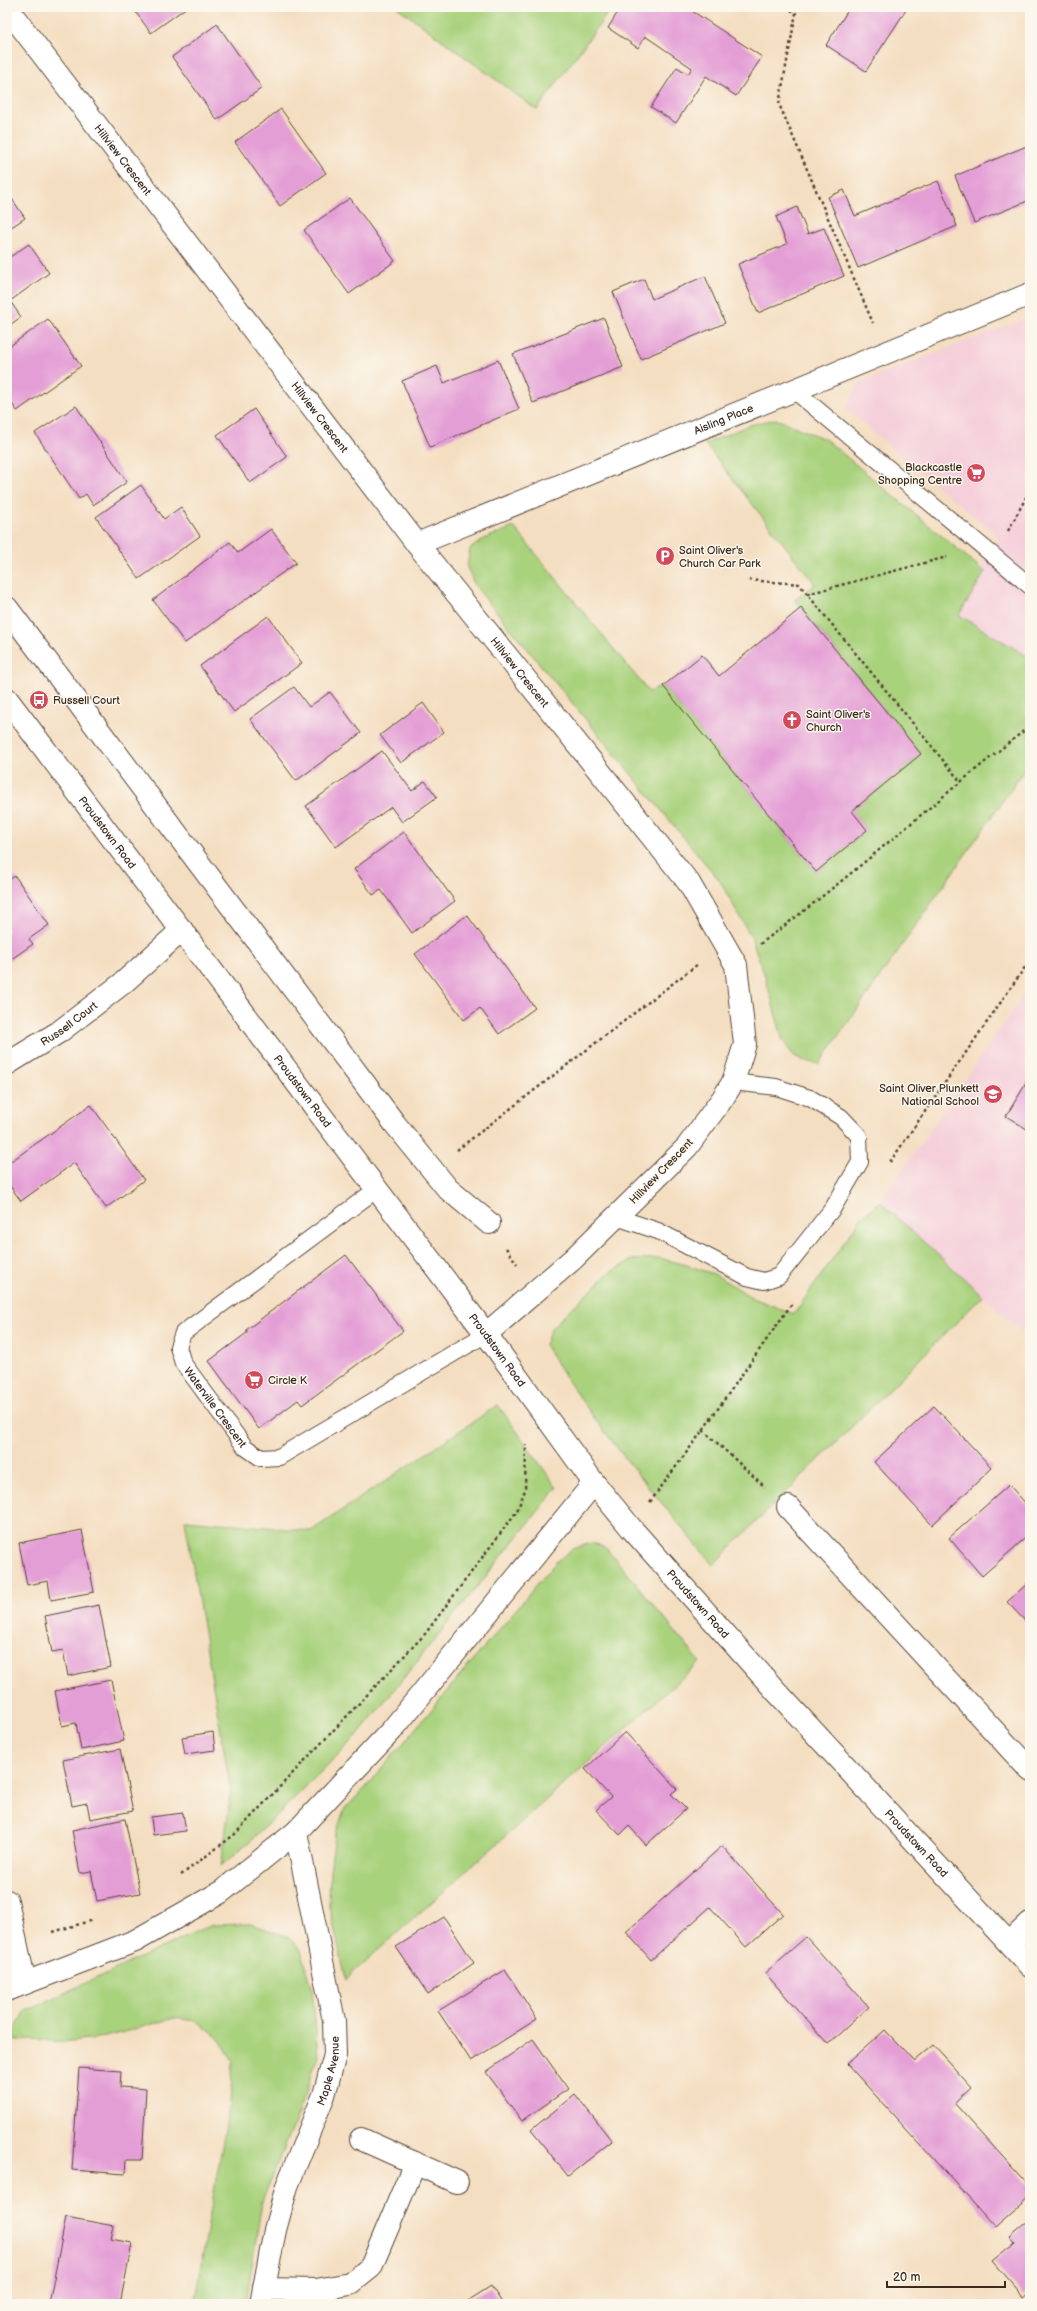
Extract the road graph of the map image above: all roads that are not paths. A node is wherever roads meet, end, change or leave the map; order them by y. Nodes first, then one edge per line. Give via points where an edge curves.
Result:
1 (7, 8) edge
2 (1030, 294) edge
3 (796, 391) junction
4 (417, 544) junction
5 (1030, 586) edge
6 (7, 608) edge
7 (7, 699) edge
8 (182, 930) junction
9 (7, 1064) edge
10 (733, 1082) junction
11 (377, 1189) junction
12 (616, 1217) junction
13 (489, 1224) road end
14 (486, 1334) junction
15 (594, 1483) junction
16 (788, 1507) road end
17 (1030, 1770) edge
18 (296, 1832) junction
19 (7, 1901) edge
20 (1030, 1923) edge
21 (1009, 1943) junction
22 (1030, 1966) edge
23 (16, 1987) edge
24 (361, 2139) dead end
25 (415, 2163) junction
26 (458, 2182) dead end
27 (263, 2296) edge

1 - 4 street, Hillview Crescent
2 - 3 street, Aisling Place
3 - 4 street, Aisling Place
3 - 5 lane
4 - 10 street, Hillview Crescent via 689,883 736,965 745,1044
6 - 13 street via 396,1124 448,1189
7 - 8 street, Proudstown Road
8 - 9 street, Russell Court via 123,983 59,1032
8 - 11 street, Proudstown Road
10 - 12 street, Hillview Crescent via 687,1147
10 - 12 lane via 776,1087 810,1098 841,1117 859,1136 860,1162 833,1208 779,1276 764,1282 747,1277 658,1230
11 - 14 street, Proudstown Road
11 - 14 lane, Waterville Crescent via 184,1333 178,1347 183,1363 245,1448 261,1458 279,1457
12 - 14 street, Hillview Crescent via 573,1259
14 - 15 street, Proudstown Road
15 - 18 street via 392,1730
15 - 21 street, Proudstown Road via 775,1690
16 - 17 street
18 - 23 street via 221,1892 135,1940
18 - 27 street, Maple Avenue via 334,2021 335,2055 324,2095 287,2186 275,2230
19 - 23 street
20 - 21 street
21 - 22 street, Proudstown Road
24 - 25 street
25 - 26 street
25 - 27 street via 371,2267 350,2284

